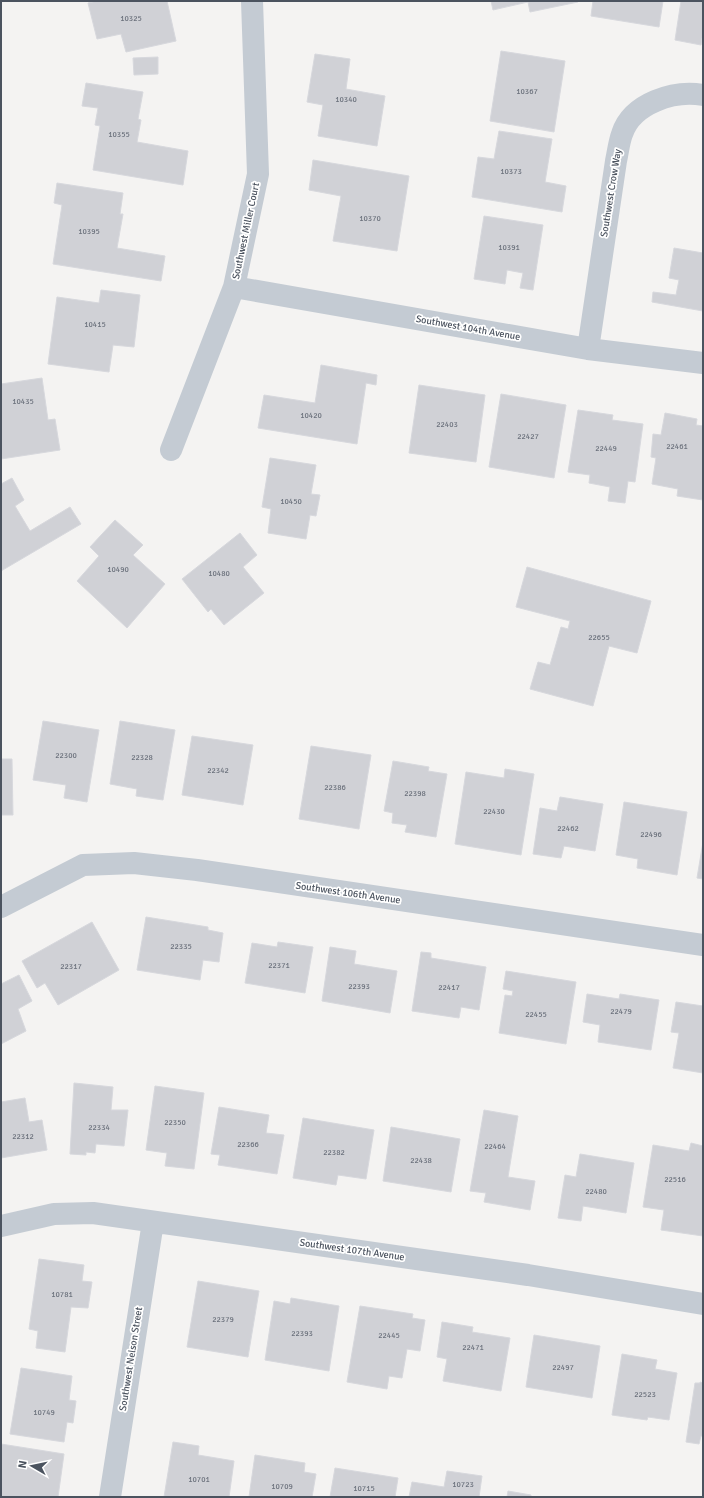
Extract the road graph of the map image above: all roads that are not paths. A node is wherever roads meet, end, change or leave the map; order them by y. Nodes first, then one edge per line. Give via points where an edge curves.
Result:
1 (252, 1) edge
2 (703, 95) edge
3 (234, 287) junction
4 (588, 349) junction
5 (703, 362) edge
6 (171, 450) dead end
7 (1, 907) edge
8 (703, 945) edge
9 (153, 1222) junction
10 (1, 1226) edge
11 (703, 1304) edge
12 (110, 1497) edge

1 - 3 street, Southwest Miller Court via 258,174
2 - 4 street, Southwest Crow Way via 692,93 649,103 630,120 622,133
3 - 4 street, Southwest 104th Avenue
3 - 6 street, Southwest Miller Court
4 - 5 street, Southwest 104th Avenue
7 - 8 street, Southwest 106th Avenue via 83,865 134,863 204,871
9 - 10 street, Southwest 107th Avenue via 93,1213 54,1214
9 - 11 street, Southwest 107th Avenue via 528,1275
9 - 12 street, Southwest Nelson Street

